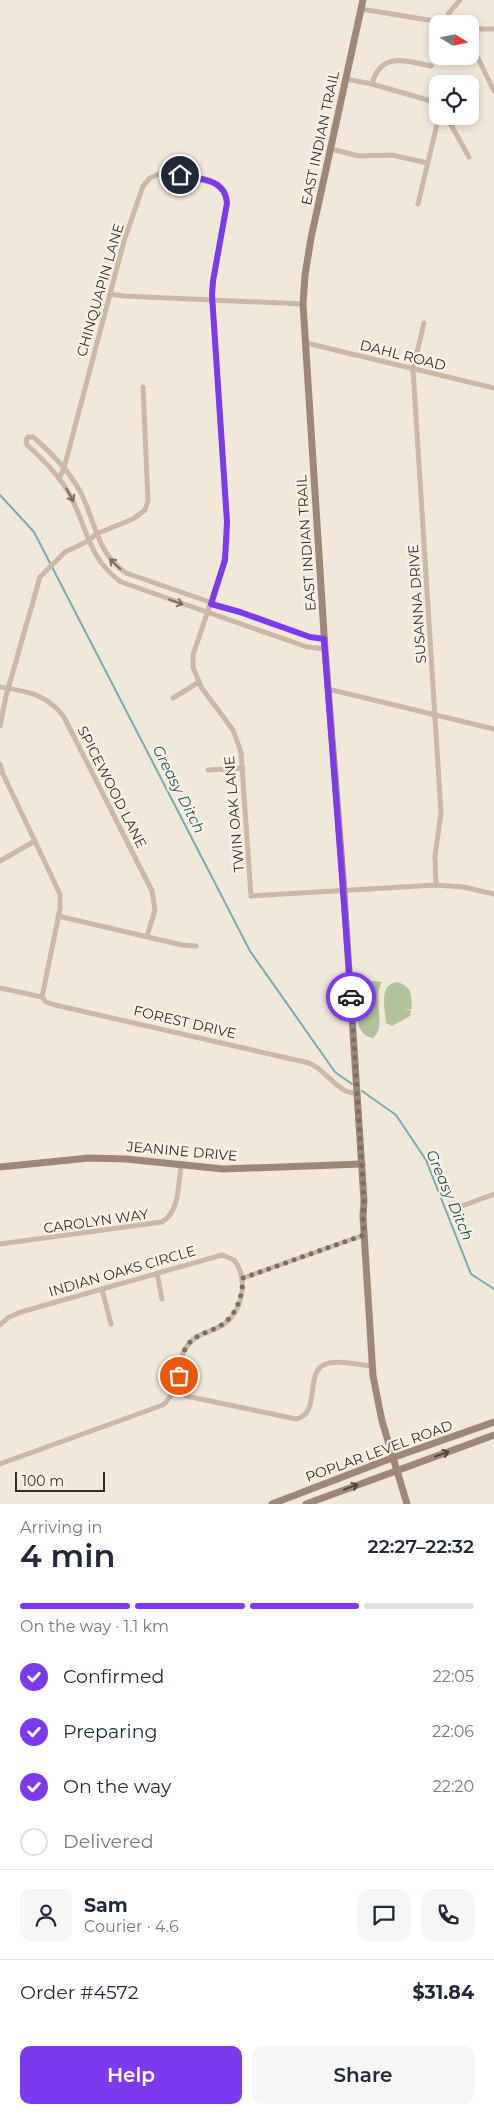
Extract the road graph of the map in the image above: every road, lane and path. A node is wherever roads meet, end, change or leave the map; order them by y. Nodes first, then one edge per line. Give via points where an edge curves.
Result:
1 (363, 0) edge
2 (460, 0) edge
3 (361, 9) junction
4 (448, 15) edge
5 (429, 19) edge
6 (479, 29) edge
7 (494, 29) edge
8 (479, 60) edge
9 (431, 66) dead end
10 (346, 79) junction
11 (372, 84) junction
12 (494, 91) edge
13 (429, 99) edge
14 (437, 125) edge
15 (451, 125) edge
16 (331, 149) junction
17 (469, 157) dead end
18 (428, 163) junction
19 (218, 184) joint
20 (418, 204) dead end
21 (110, 294) junction
22 (212, 300) junction
23 (303, 304) junction
24 (424, 323) dead end
25 (306, 343) junction
26 (413, 369) junction
27 (144, 387) dead end
28 (494, 388) edge
29 (64, 468) junction
30 (59, 479) junction
31 (96, 534) junction
32 (88, 540) junction
33 (211, 604) junction
34 (208, 614) junction
35 (324, 639) junction
36 (325, 649) junction
37 (199, 682) junction
38 (0, 687) edge
39 (8, 688) junction
40 (328, 689) junction
41 (173, 698) dead end
42 (435, 715) junction
43 (0, 726) edge
44 (494, 729) edge
45 (0, 764) edge
46 (243, 768) junction
47 (208, 770) dead end
48 (35, 841) junction
49 (0, 861) edge
50 (436, 885) junction
51 (344, 890) junction
52 (494, 894) edge
53 (58, 916) junction
54 (147, 936) junction
55 (196, 946) dead end
56 (0, 988) edge
57 (42, 997) junction
58 (357, 1093) junction
59 (362, 1164) junction
60 (181, 1166) junction
61 (0, 1167) edge
62 (494, 1194) edge
63 (459, 1207) dead end
64 (364, 1235) junction
65 (0, 1244) edge
66 (157, 1273) junction
67 (243, 1278) junction
68 (102, 1289) junction
69 (162, 1299) dead end
70 (111, 1324) dead end
71 (0, 1325) edge
72 (372, 1366) junction
73 (186, 1396) dead end
74 (494, 1422) edge
75 (494, 1435) edge
76 (392, 1458) junction
77 (0, 1464) edge
78 (396, 1471) junction
79 (272, 1504) edge
80 (306, 1504) edge
81 (407, 1504) edge

1 - 3 main road, EAST INDIAN TRAIL
2 - 4 street
3 - 5 street
3 - 10 main road, EAST INDIAN TRAIL
6 - 7 street
8 - 12 street
9 - 11 street via 395,60 388,62 378,70
10 - 11 street
10 - 16 main road, EAST INDIAN TRAIL
11 - 13 street
14 - 18 street
15 - 17 street
16 - 18 street via 358,156 392,155
16 - 23 main road, EAST INDIAN TRAIL via 307,256
18 - 20 street
19 - 21 street, CHINQUAPIN LANE via 164,172 146,181 124,241
19 - 22 street, TWIN OAK LANE via 224,190 227,203
21 - 22 street
21 - 29 street, CHINQUAPIN LANE
22 - 23 street
22 - 33 street, TWIN OAK LANE via 227,522 225,560
23 - 25 main road, EAST INDIAN TRAIL
24 - 26 street, SUSANNA DRIVE
25 - 26 street, DAHL ROAD
25 - 35 main road, EAST INDIAN TRAIL
26 - 28 street, DAHL ROAD
26 - 42 street, SUSANNA DRIVE
27 - 31 street via 148,501 145,510 134,519
29 - 30 street, CHINQUAPIN LANE
29 - 30 street via 40,442 28,437 26,445 50,466
29 - 31 street via 80,491
30 -> 32 street via 76,507
31 - 32 street
33 -> 31 street via 126,573 106,554
32 -> 34 street via 97,560 120,582
32 - 39 street via 58,557 38,582
33 - 34 street, TWIN OAK LANE
33 - 35 street
34 - 36 street via 307,647
34 - 37 street, TWIN OAK LANE via 193,655 193,667
35 - 36 main road, EAST INDIAN TRAIL
36 - 40 main road, EAST INDIAN TRAIL
37 - 41 street
37 - 46 street, TWIN OAK LANE via 233,730
38 - 39 street, SPICEWOOD LANE
39 - 43 street
39 - 54 street, SPICEWOOD LANE via 32,692 44,698 60,711 68,723 154,895 154,916
40 - 42 street
40 - 51 main road, EAST INDIAN TRAIL
42 - 44 street
42 - 50 street, SUSANNA DRIVE via 442,813 435,856
45 - 48 street
46 - 47 street
46 - 51 street, TWIN OAK LANE via 251,896
48 - 49 street
48 - 53 street via 59,890
50 - 51 street
50 - 52 street
51 - 58 main road, EAST INDIAN TRAIL
53 - 54 street
53 - 57 street
54 - 55 street
56 - 57 street, FOREST DRIVE
57 - 58 street, FOREST DRIVE via 55,1005 309,1063 320,1068 343,1090
58 - 59 main road, EAST INDIAN TRAIL
59 - 60 main road, JEANINE DRIVE via 244,1169
59 - 64 main road, EAST INDIAN TRAIL
60 - 61 main road, JEANINE DRIVE via 89,1158
60 - 65 street, CAROLYN WAY via 174,1208 162,1222
62 - 63 street
64 - 67 street
64 - 72 main road, EAST INDIAN TRAIL
66 - 67 street, INDIAN OAKS CIRCLE via 222,1255 234,1260
66 - 68 street, INDIAN OAKS CIRCLE
66 - 69 street
67 - 77 street via 241,1299 236,1310 223,1324 189,1343 182,1357 174,1393 163,1405
68 - 70 street
68 - 71 street, INDIAN OAKS CIRCLE via 21,1312
72 - 73 street via 331,1362 321,1367 316,1375 309,1410 296,1418
72 - 76 main road, EAST INDIAN TRAIL
74 - 76 main road, POPLAR LEVEL ROAD
78 -> 75 main road, POPLAR LEVEL ROAD
76 - 78 main road, EAST INDIAN TRAIL
76 - 79 main road, POPLAR LEVEL ROAD
80 -> 78 main road, POPLAR LEVEL ROAD
78 - 81 main road, EAST INDIAN TRAIL

